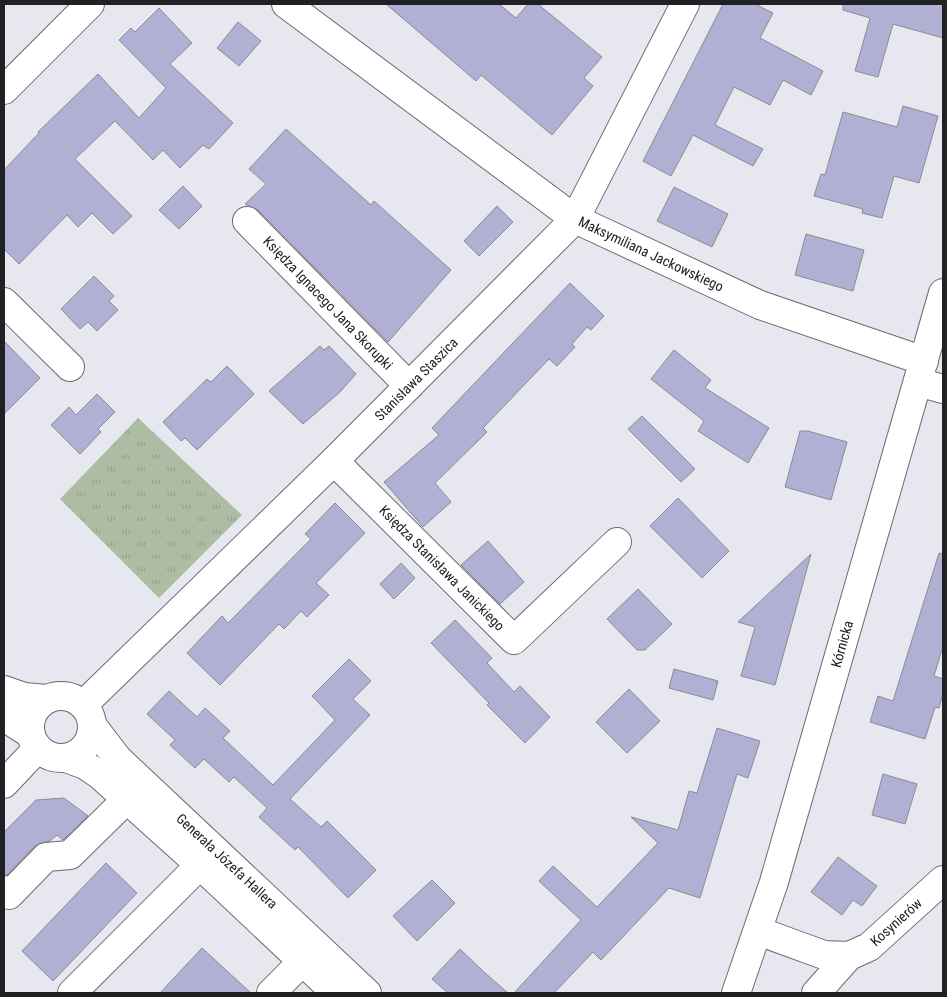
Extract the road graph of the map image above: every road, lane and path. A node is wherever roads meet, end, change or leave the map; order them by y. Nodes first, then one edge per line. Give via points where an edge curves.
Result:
1 (90, 4) edge
2 (286, 4) edge
3 (685, 4) edge
4 (4, 90) edge
5 (575, 219) junction
6 (247, 221) dead end
7 (943, 293) edge
8 (4, 302) edge
9 (70, 367) dead end
10 (928, 377) edge
11 (409, 386) junction
12 (334, 461) junction
13 (617, 542) dead end
14 (4, 690) edge
15 (47, 699) junction
16 (87, 715) junction
17 (4, 716) edge
18 (33, 741) junction
19 (66, 758) junction
20 (4, 784) edge
21 (126, 799) junction
22 (200, 865) junction
23 (943, 880) edge
24 (4, 890) edge
25 (758, 931) junction
26 (849, 956) junction
27 (302, 962) junction
28 (72, 993) edge
29 (270, 993) edge
30 (336, 993) edge
31 (367, 993) edge
32 (736, 993) edge
33 (816, 993) edge

1 - 4 street
2 - 5 street, Maksymiliana Jackowskiego
3 - 5 street, Stanisława Staszica
5 - 10 street, Maksymiliana Jackowskiego via 760,305
5 - 11 street, Stanisława Staszica
6 - 11 street, Księdza Ignacego Jana Skorupki
7 - 10 street, Kórnicka
8 - 9 street
10 - 25 street, Kórnicka
11 - 12 street, Stanisława Staszica
12 - 13 street, Księdza Stanisława Janickiego via 514,640
12 - 16 street, Stanisława Staszica
14 - 15 street
15 - 16 street via 66,697
15 - 18 street via 34,711 29,725
16 - 19 street via 90,740 73,756
16 - 31 street, Generała Józefa Hallera via 118,759
17 - 18 street
18 - 19 street via 48,756
18 - 20 street
19 - 21 street, Generała Józefa Hallera via 85,765
21 - 22 street, Generała Józefa Hallera
21 - 24 street via 70,855 46,858 9,895
22 - 27 street, Generała Józefa Hallera
22 - 28 street
23 - 26 street, Kosynierów via 870,947
25 - 26 street, Kosynierów via 824,955
25 - 32 street, Kórnicka
26 - 33 street
27 - 29 street
27 - 30 street, Generała Józefa Hallera

